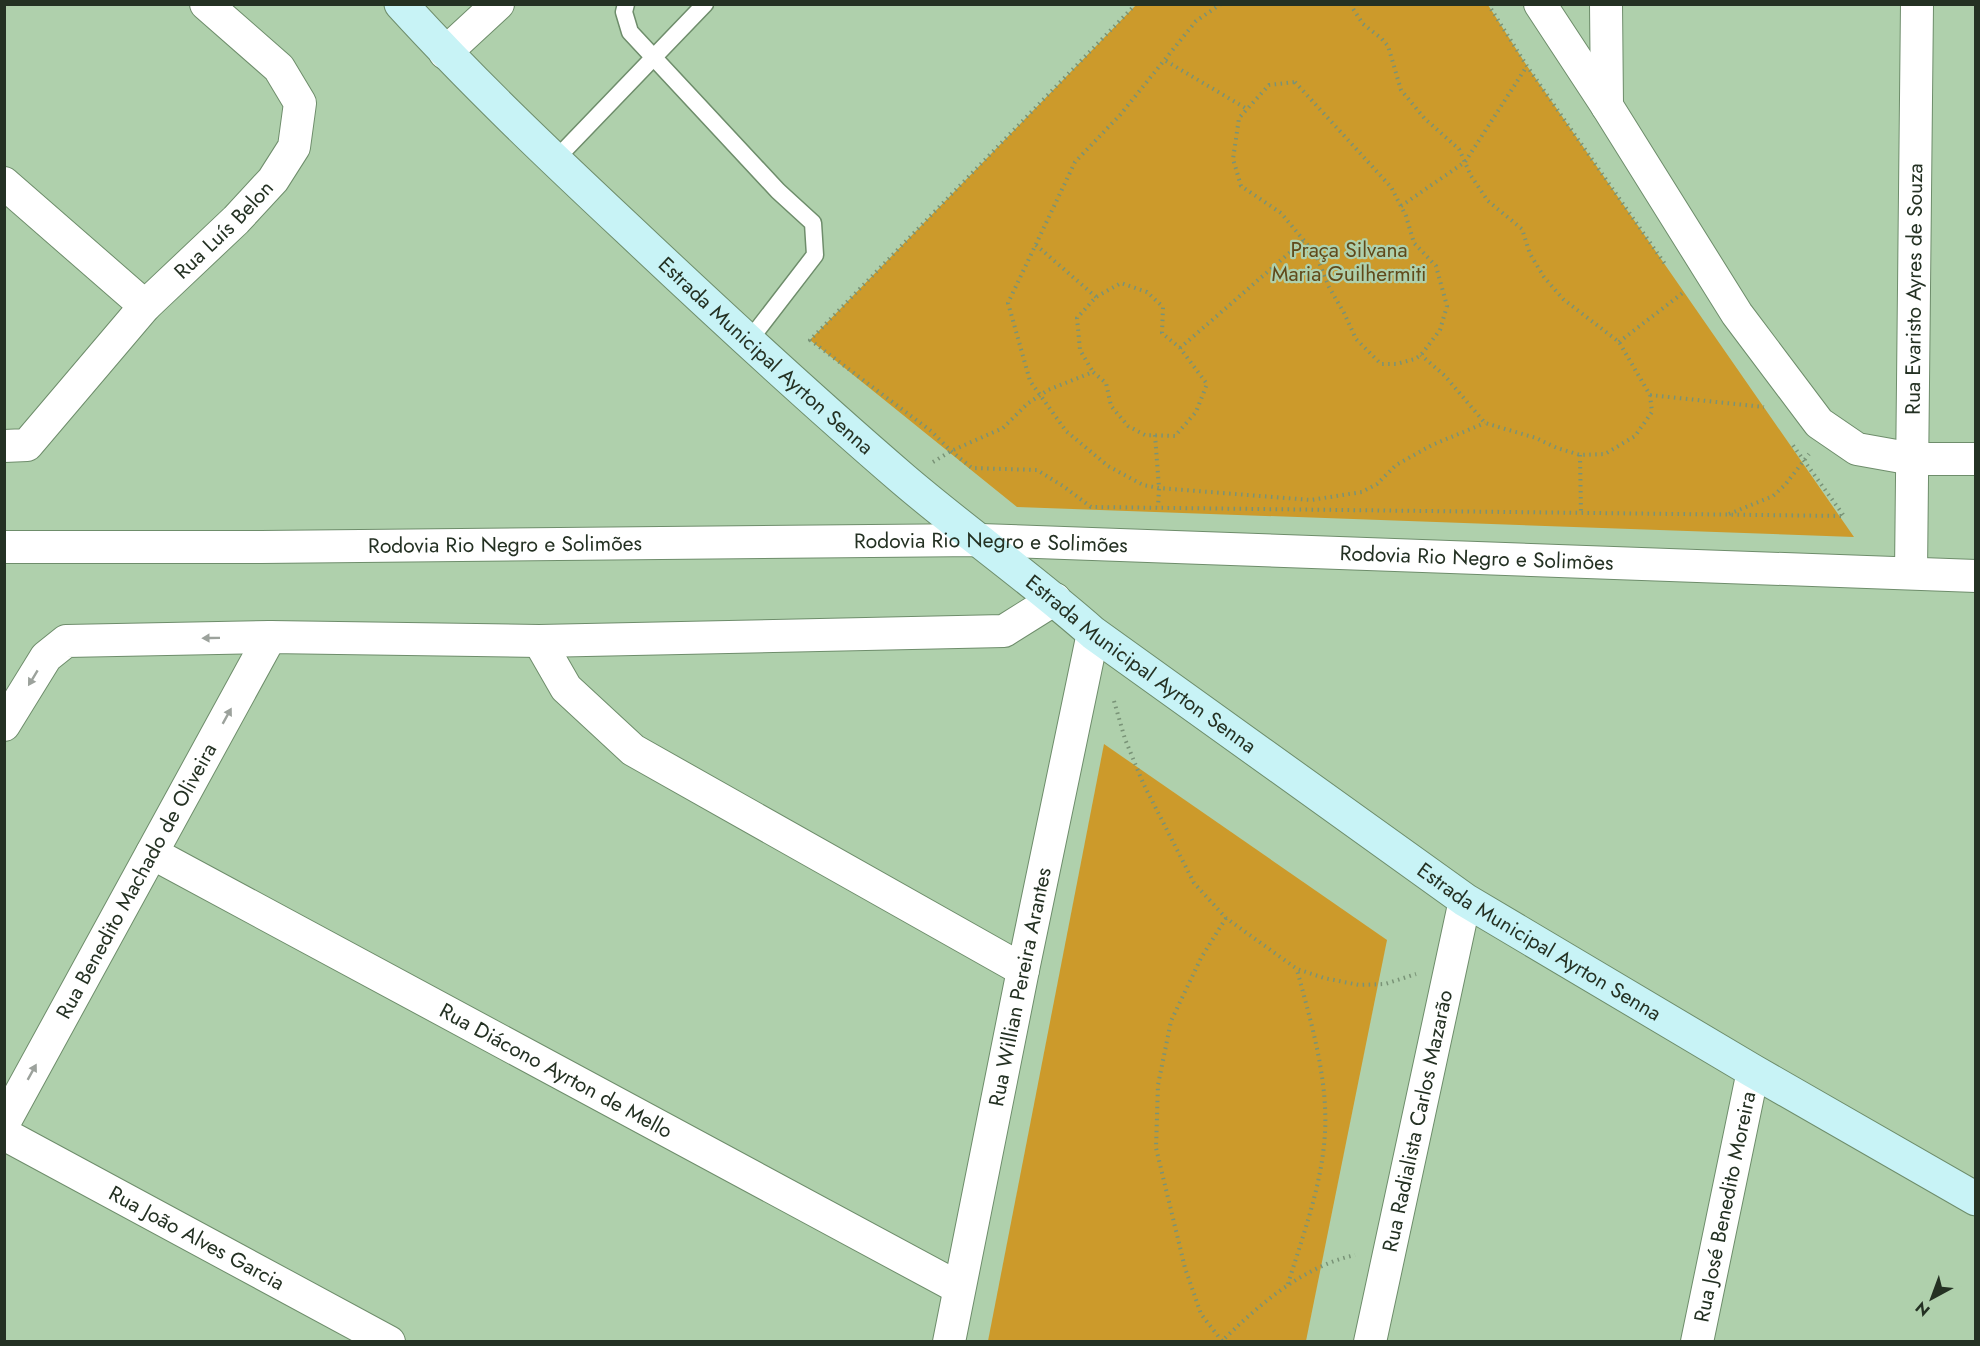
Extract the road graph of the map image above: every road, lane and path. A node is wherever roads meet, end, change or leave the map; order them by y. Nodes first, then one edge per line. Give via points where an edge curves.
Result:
1 (206, 4) edge
2 (401, 4) edge
3 (498, 4) edge
4 (626, 4) edge
5 (705, 4) edge
6 (1136, 4) edge
7 (1221, 4) edge
8 (1350, 4) edge
9 (1488, 4) edge
10 (1540, 4) edge
11 (1606, 4) edge
12 (1917, 4) edge
13 (446, 53) junction
14 (653, 57) junction
15 (1166, 61) junction
16 (1527, 66) junction
17 (1607, 106) junction
18 (1247, 109) junction
19 (555, 160) junction
20 (1465, 162) junction
21 (4, 183) edge
22 (1401, 206) junction
23 (1303, 241) junction
24 (1036, 245) junction
25 (1670, 272) dead end
26 (1096, 297) junction
27 (1690, 302) dead end
28 (145, 306) junction
29 (748, 342) junction
30 (1619, 342) junction
31 (1179, 348) junction
32 (1421, 355) junction
33 (1093, 372) junction
34 (1650, 395) junction
35 (1040, 396) junction
36 (1758, 397) dead end
37 (1764, 407) junction
38 (1771, 416) dead end
39 (1485, 423) junction
40 (1155, 435) junction
41 (1790, 443) dead end
42 (16, 446) edge
43 (1857, 449) junction
44 (951, 451) junction
45 (1580, 455) junction
46 (1913, 459) junction
47 (1976, 459) edge
48 (1803, 460) junction
49 (905, 480) junction
50 (1159, 488) junction
51 (1158, 507) junction
52 (1581, 513) junction
53 (1728, 514) junction
54 (980, 540) junction
55 (4, 547) edge
56 (1911, 573) junction
57 (1976, 576) edge
58 (1055, 599) junction
59 (1093, 633) junction
60 (270, 638) junction
61 (539, 641) junction
62 (1112, 696) dead end
63 (4, 725) edge
64 (152, 853) junction
65 (1465, 900) junction
66 (1226, 918) junction
67 (1451, 962) junction
68 (1297, 969) junction
69 (1023, 970) junction
70 (1753, 1071) junction
71 (4, 1123) edge
72 (4, 1134) edge
73 (1976, 1199) edge
74 (1388, 1260) junction
75 (1288, 1284) junction
76 (959, 1288) junction
77 (389, 1341) edge
78 (949, 1341) edge
79 (1222, 1341) edge
80 (1370, 1341) edge
81 (1697, 1341) edge

1 - 28 street, Rua Luís Belon via 279,68 300,103 294,147 273,180 236,220
2 - 13 main road, Estrada Municipal Ayrton Senna
3 - 13 street
4 - 14 lane via 624,12 630,32
5 - 14 lane
6 - 44 path via 810,340 931,431
7 - 15 path via 1196,21
8 - 20 path via 1363,24 1388,46 1401,90 1425,119 1459,149
9 - 16 path
10 - 17 street
11 - 17 street
12 - 46 street, Rua Evaristo Ayres de Souza
13 - 19 main road, Estrada Municipal Ayrton Senna
14 - 19 lane
14 - 29 lane via 813,223 815,255
15 - 18 path
15 - 24 path via 1075,162
16 - 20 path
16 - 25 path
17 - 43 street via 1737,314 1819,423
18 - 22 path via 1269,85 1295,82 1391,187
18 - 23 path via 1239,118 1233,159 1241,186 1281,213
19 - 29 main road, Estrada Municipal Ayrton Senna
20 - 22 path
20 - 30 path via 1488,201 1522,229 1530,254 1544,277 1563,298
21 - 28 street
22 - 32 path via 1414,243 1436,266 1448,306 1440,330
23 - 31 path
23 - 32 path via 1316,255 1356,339 1381,364 1396,364
24 - 26 path
24 - 35 path via 1008,303 1029,381
26 - 31 path via 1121,283 1147,292 1163,307 1162,333
26 - 33 path via 1077,318 1080,350
27 - 30 path via 1684,292
28 - 42 street, Rua Luís Belon
29 - 49 main road, Estrada Municipal Ayrton Senna
30 - 34 path
31 - 40 path via 1207,384 1196,412 1175,436
32 - 39 path via 1445,376
33 - 35 path
33 - 40 path via 1106,383 1111,406 1128,426 1145,435
34 - 37 path
34 - 45 path via 1652,412 1635,436 1605,454
35 - 44 path via 1003,428
35 - 50 path via 1066,431 1108,466 1143,485
36 - 37 path
37 - 38 path
39 - 45 path
39 - 50 path via 1396,465 1377,484 1362,492 1311,500
40 - 50 path
41 - 48 path
43 - 46 street
43 - 48 path via 1815,451
44 - 49 path
44 - 51 path via 972,468 1037,470 1091,507
45 - 52 path
46 - 47 street
46 - 56 street, Rua Evaristo Ayres de Souza
48 - 53 path via 1773,496
48 - 53 path via 1844,516
49 - 54 main road, Estrada Municipal Ayrton Senna
50 - 51 path
51 - 52 path
52 - 53 path
54 - 55 street, Rodovia Rio Negro e Solimões
54 - 56 street, Rodovia Rio Negro e Solimões
54 - 58 main road, Estrada Municipal Ayrton Senna
56 - 57 street, Rodovia Rio Negro e Solimões
58 - 59 main road, Estrada Municipal Ayrton Senna
58 - 61 street via 1004,631
59 - 65 main road, Estrada Municipal Ayrton Senna
59 - 69 street, Rua Willian Pereira Arantes
60 - 61 street
60 -> 63 street via 66,641 46,657
64 -> 60 street, Rua Benedito Machado de Oliveira
61 - 69 street via 566,688 633,750
62 - 66 path via 1143,783 1194,883
71 -> 64 street, Rua Benedito Machado de Oliveira
64 - 76 street, Rua Diácono Ayrton de Mello
65 - 67 street, Rua Radialista Carlos Mazarão
65 - 70 main road, Estrada Municipal Ayrton Senna
66 - 68 path
66 - 79 path via 1201,958 1171,1021 1158,1084 1156,1148 1185,1268 1201,1314
67 - 68 path via 1385,984 1359,985
67 - 74 street, Rua Radialista Carlos Mazarão
68 - 75 path via 1323,1082 1325,1132 1315,1194
69 - 76 street, Rua Willian Pereira Arantes
70 - 73 main road, Estrada Municipal Ayrton Senna
70 - 81 street, Rua José Benedito Moreira
72 - 77 street, Rua João Alves Garcia
74 - 75 path via 1363,1253 1334,1260
74 - 80 street, Rua Radialista Carlos Mazarão
75 - 79 path
76 - 78 street, Rua Willian Pereira Arantes

